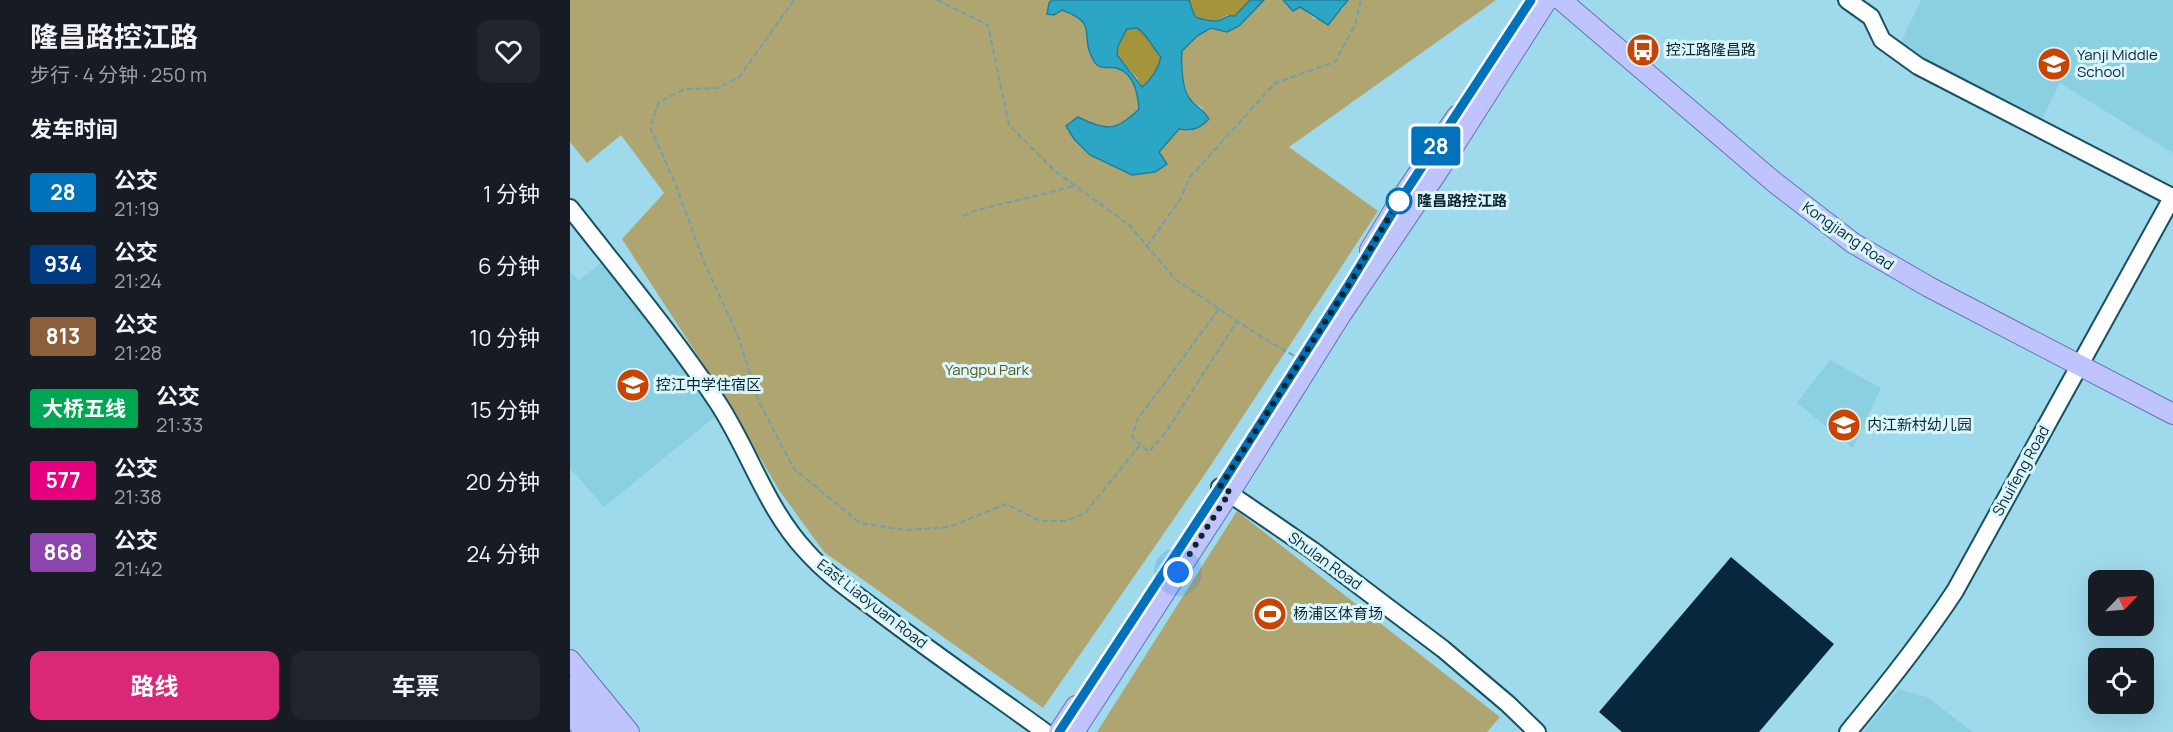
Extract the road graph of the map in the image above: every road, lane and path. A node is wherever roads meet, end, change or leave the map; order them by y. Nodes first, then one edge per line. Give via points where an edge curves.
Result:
1 (794, 0) edge
2 (937, 0) edge
3 (1361, 0) edge
4 (1531, 0) edge
5 (1547, 0) edge
6 (1561, 0) edge
7 (1847, 0) edge
8 (1075, 186) junction
9 (2173, 196) edge
10 (570, 208) edge
11 (963, 216) dead end
12 (1147, 246) junction
13 (1219, 309) junction
14 (1237, 321) junction
15 (1301, 360) junction
16 (2079, 364) junction
17 (2173, 414) edge
18 (1141, 444) junction
19 (1225, 490) junction
20 (570, 660) edge
21 (570, 687) edge
22 (570, 713) edge
23 (585, 732) edge
24 (606, 732) edge
25 (629, 732) edge
26 (1045, 732) edge
27 (1059, 732) edge
28 (1074, 732) edge
29 (1537, 732) edge
30 (1848, 732) edge

1 - 18 path via 741,76 718,88 685,88 659,102 650,127 738,336 759,402 794,469 860,523 905,530 949,527 1006,504 1040,521 1066,521 1085,513
2 - 8 path via 988,25 1009,125 1054,171
3 - 12 path via 1354,25 1335,62 1275,83 1190,177 1181,198
4 - 15 main road
5 - 19 main road
6 - 16 main road, Kongjiang Road via 1774,182 1852,243
7 - 9 street via 1871,17 1882,40 1918,66
8 - 11 path
8 - 12 path via 1129,225
9 - 16 street, Shuifeng Road
10 - 26 street, East Liaoyuan Road via 718,404 743,444 770,501 806,552 896,625
12 - 13 path via 1175,279
13 - 14 path
13 - 18 path via 1137,420 1132,437
14 - 15 path
14 - 18 path via 1166,432 1149,452
15 - 19 main road
16 - 17 main road, Kongjiang Road
16 - 30 street, Shuifeng Road via 1955,591 1904,665
19 - 27 main road
19 - 28 main road
19 - 29 street, Shulan Road via 1443,649
20 - 25 main road
21 - 24 main road
22 - 23 main road

